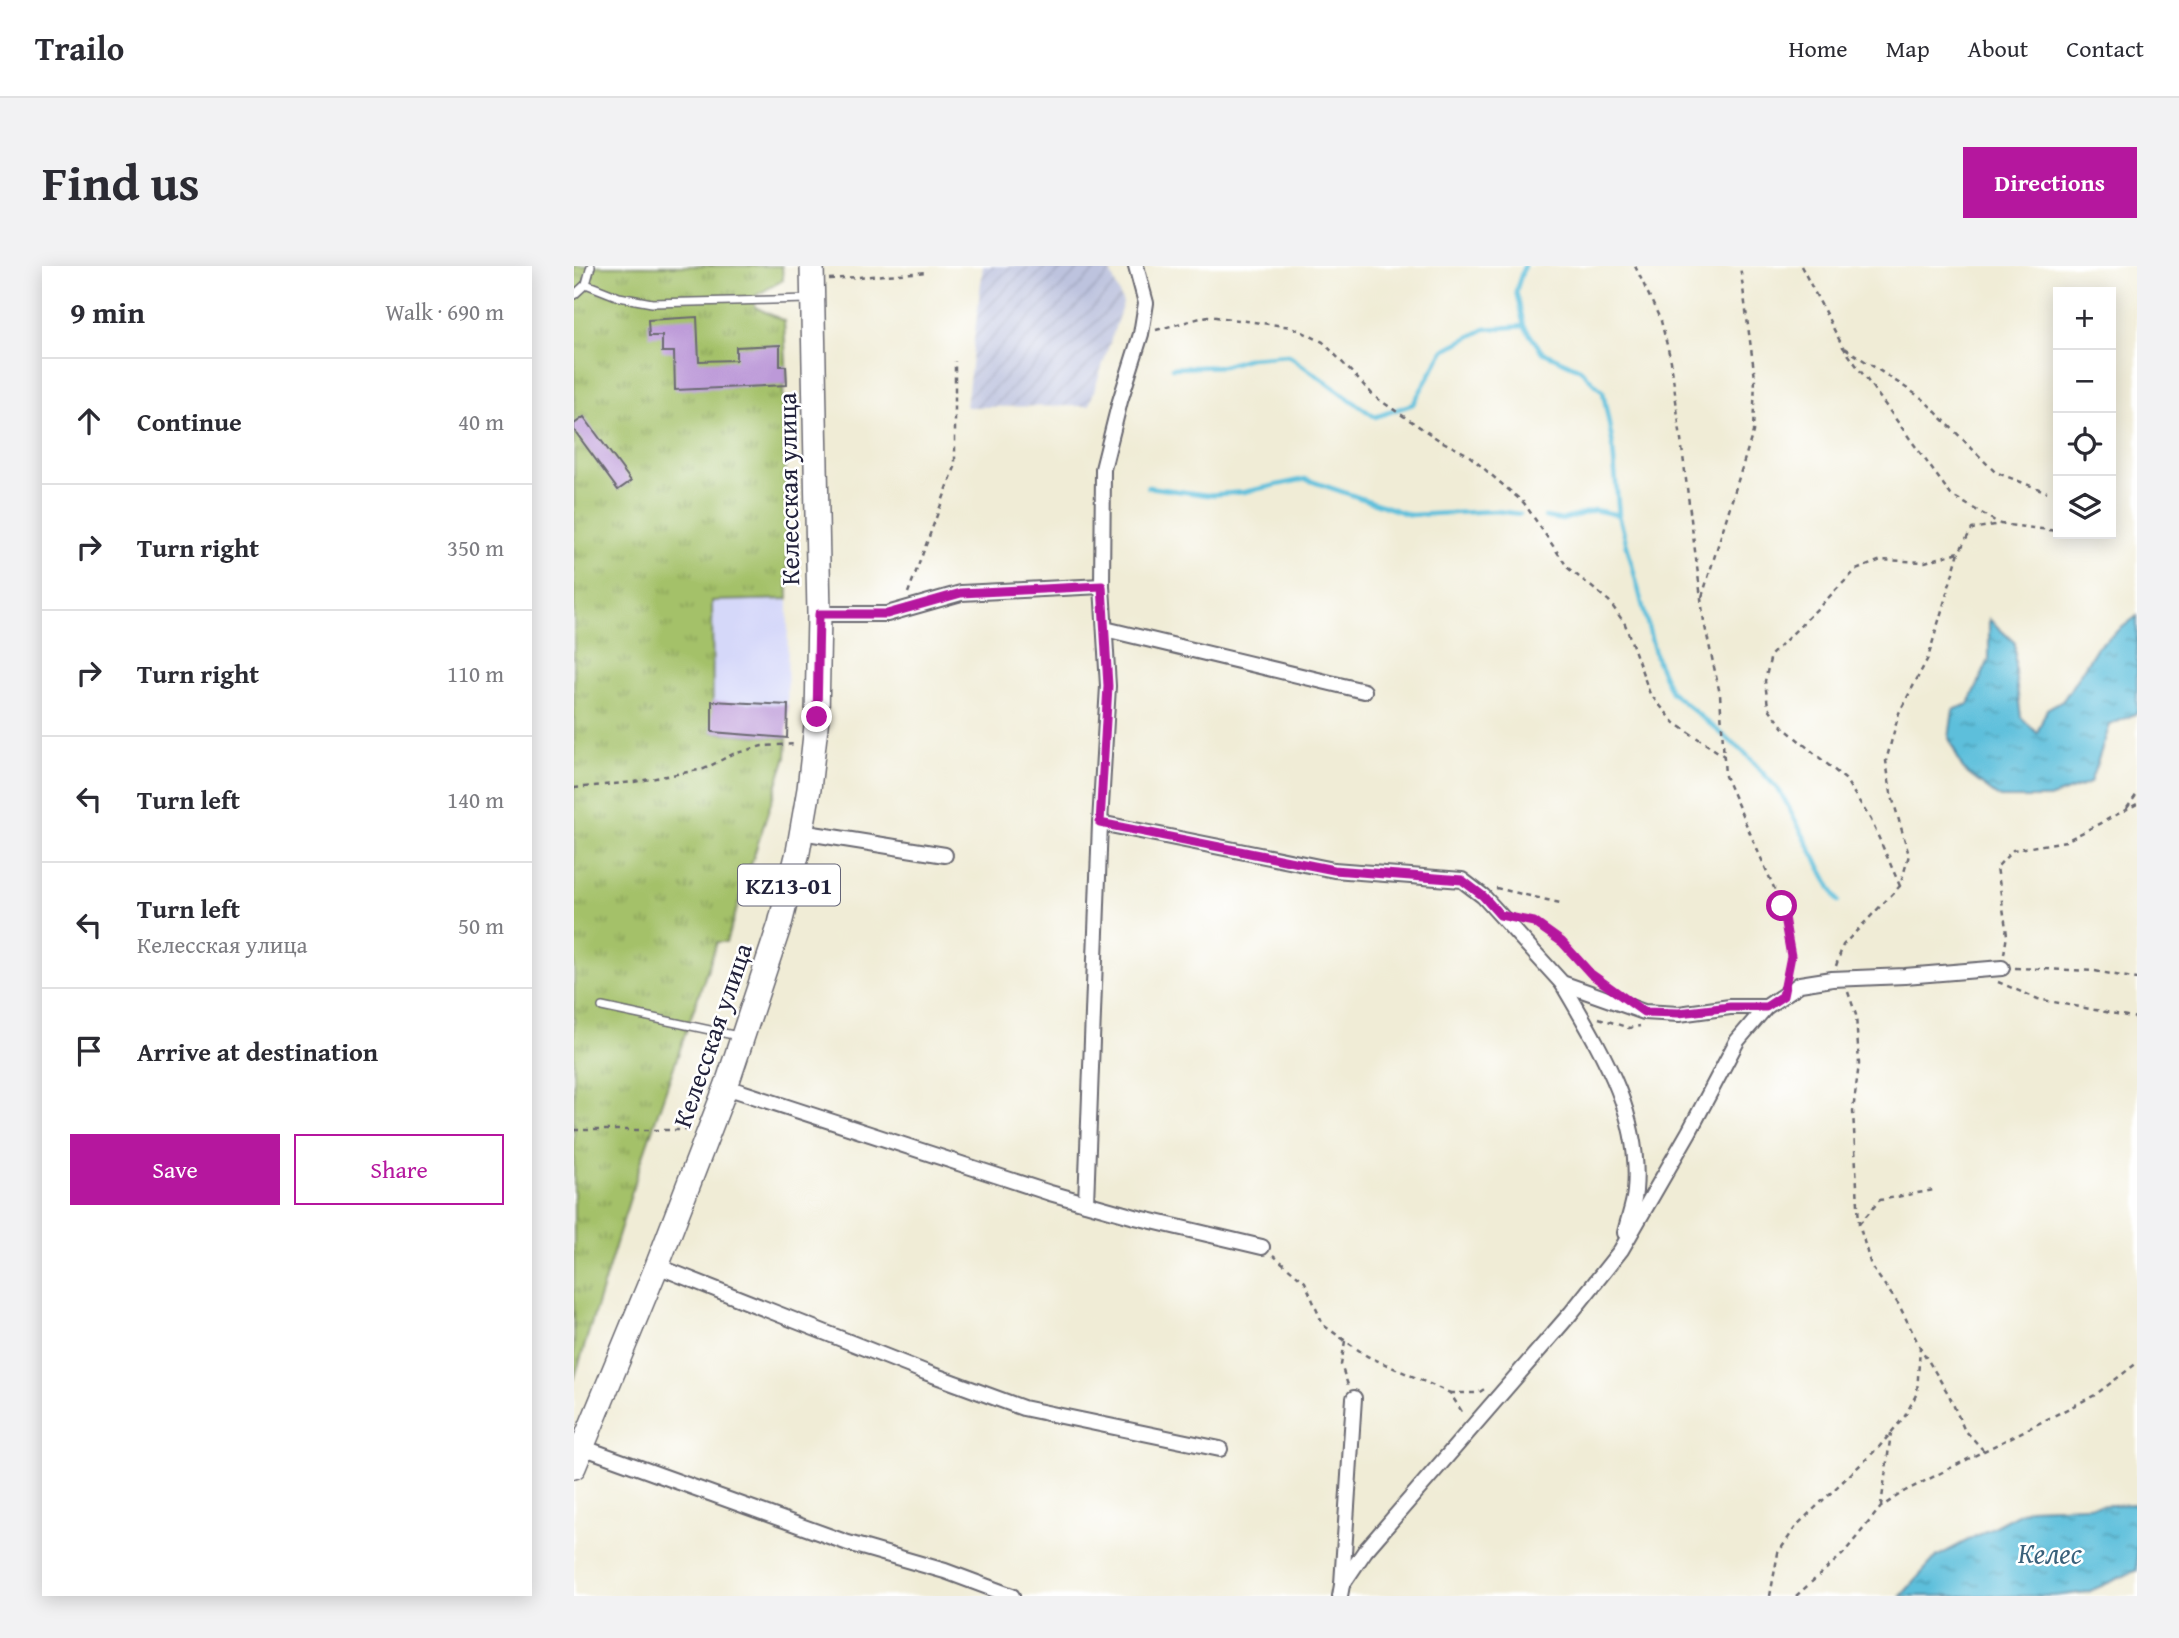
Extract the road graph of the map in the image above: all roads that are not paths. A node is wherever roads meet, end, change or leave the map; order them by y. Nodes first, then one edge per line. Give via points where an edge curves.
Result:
1 (591, 266) edge
2 (1136, 266) edge
3 (812, 282) edge
4 (586, 284) junction
5 (574, 295) edge
6 (1102, 586) junction
7 (819, 614) junction
8 (1105, 629) junction
9 (1364, 691) dead end
10 (1100, 823) junction
11 (801, 832) junction
12 (945, 855) dead end
13 (2002, 968) road end
14 (1562, 983) junction
15 (602, 1007) dead end
16 (1766, 1007) junction
17 (742, 1037) junction
18 (726, 1087) junction
19 (1086, 1203) junction
20 (1262, 1247) road end
21 (1621, 1250) junction
22 (657, 1266) junction
23 (1354, 1398) road end
24 (1220, 1449) dead end
25 (578, 1457) edge
26 (1341, 1591) edge
27 (1012, 1596) edge

1 - 4 lane
2 - 6 street via 1146,303 1104,469
3 - 4 lane via 652,303
3 - 7 main road, Келесская улица / KZ13-01
4 - 5 lane
6 - 7 street via 961,593 887,614
6 - 8 street
7 - 11 main road, Келесская улица / KZ13-01 via 817,717
8 - 9 street
8 - 10 street via 1108,686
10 - 14 street via 1334,870 1462,880 1483,896
10 - 19 street
11 - 12 street
11 - 17 main road, Келесская улица / KZ13-01 via 780,924
13 - 16 street via 1801,984
14 - 16 street via 1644,1012
14 - 21 street via 1607,1061 1627,1113 1635,1193
15 - 17 lane
16 - 21 street via 1737,1041
17 - 18 main road, Келесская улица / KZ13-01
18 - 19 street
18 - 22 main road, Келесская улица / KZ13-01
19 - 20 street
21 - 26 street via 1365,1551
22 - 24 street via 1023,1408
22 - 25 main road, Келесская улица / KZ13-01
23 - 26 street
25 - 27 street

